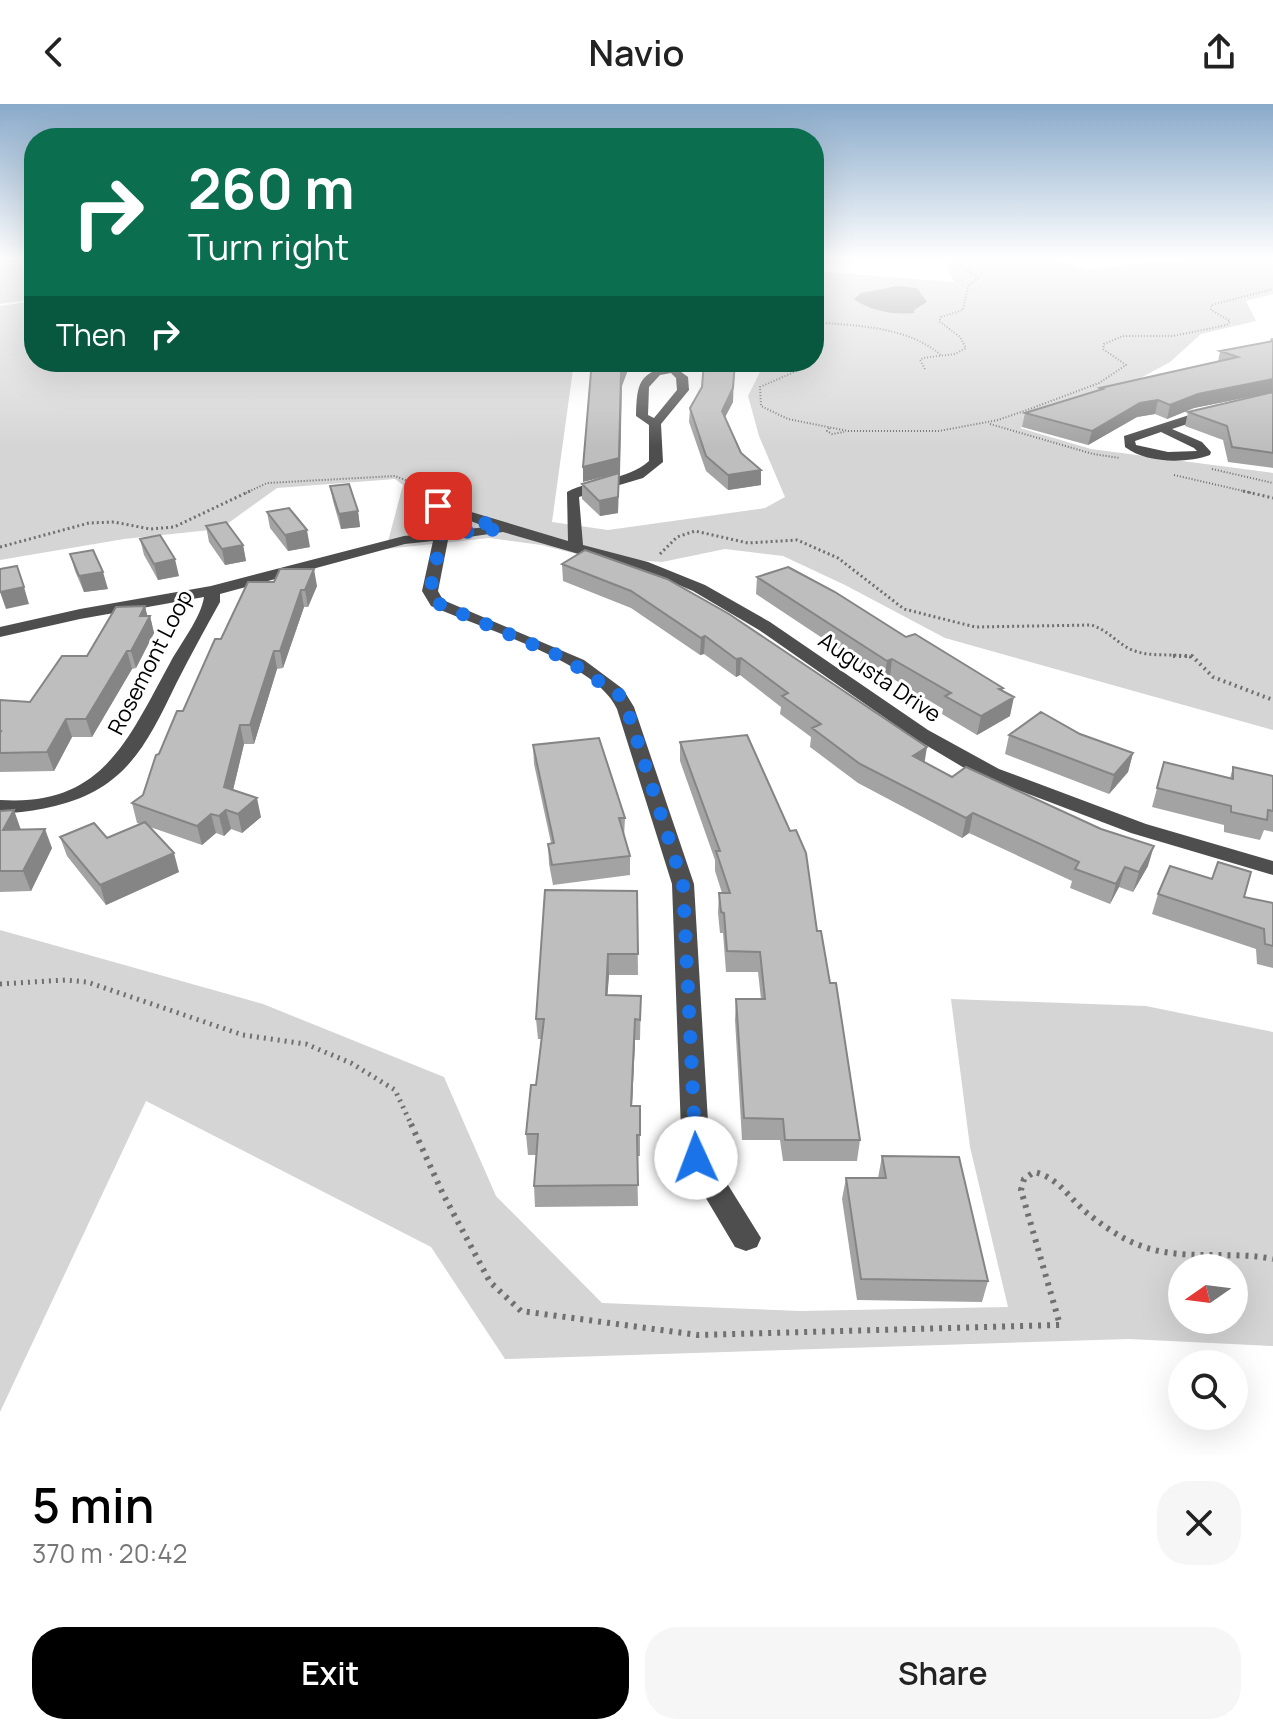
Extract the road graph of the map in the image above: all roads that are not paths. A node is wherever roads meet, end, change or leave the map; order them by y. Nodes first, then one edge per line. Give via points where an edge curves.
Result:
1 (1219, 410) edge
2 (655, 424) dead end
3 (1159, 427) junction
4 (468, 515) road end
5 (501, 529) junction
6 (442, 534) junction
7 (576, 546) junction
8 (212, 591) junction
9 (0, 632) edge
10 (0, 806) edge
11 (1273, 868) edge
12 (746, 1238) dead end

1 - 3 street
2 - 7 street via 656,462 648,471 572,495
3 - 3 street via 1127,442 1160,455 1205,452
4 - 5 street, Augusta Drive
5 - 6 street, Rosemont Loop
5 - 7 street, Augusta Drive
6 - 8 street, Rosemont Loop
6 - 12 street via 430,591 437,603 564,658 619,695 629,715 683,884 696,1158
7 - 11 street, Augusta Drive via 644,564 746,613 897,719 956,756 1020,786 1122,825
8 - 9 street, Rosemont Loop
8 - 10 street, Rosemont Loop via 212,602 122,764 73,795 24,807

